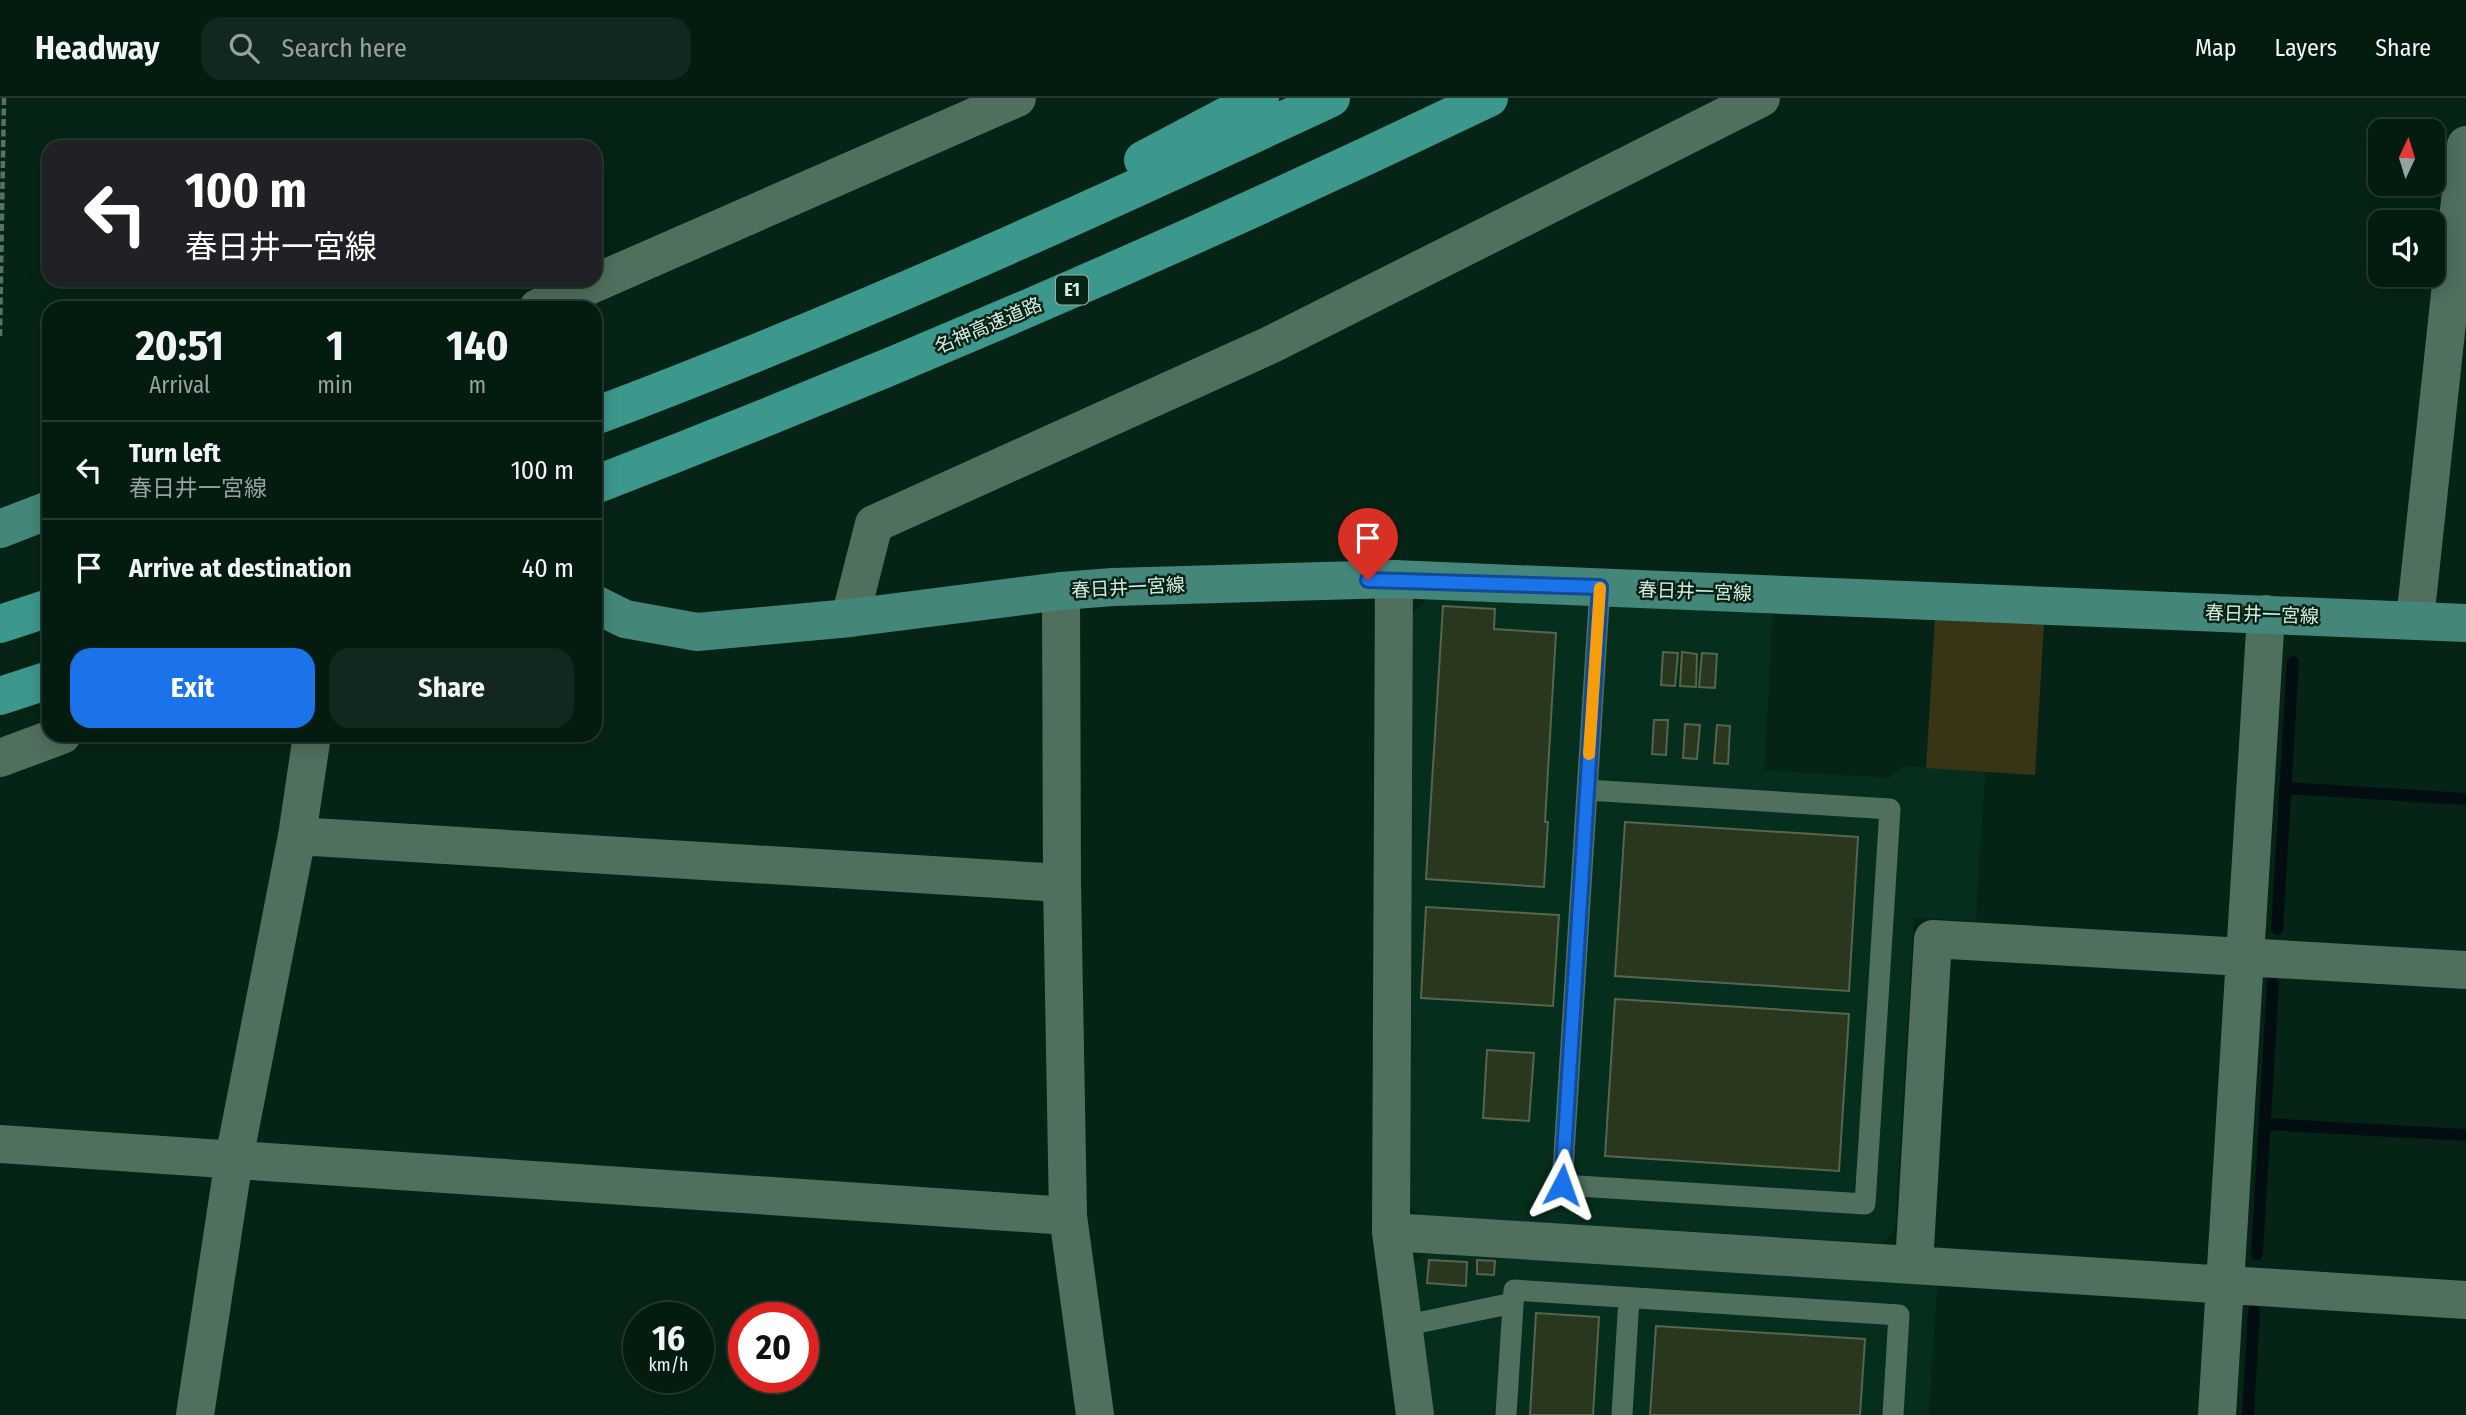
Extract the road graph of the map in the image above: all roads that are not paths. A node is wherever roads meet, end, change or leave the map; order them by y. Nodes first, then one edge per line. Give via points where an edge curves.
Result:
1 (1017, 98) edge
2 (1260, 98) edge
3 (1331, 98) edge
4 (1489, 98) edge
5 (1761, 98) edge
6 (2466, 145) edge
7 (1081, 214) junction
8 (602, 280) edge
9 (586, 287) edge
10 (554, 301) edge
11 (602, 413) edge
12 (602, 482) edge
13 (42, 513) edge
14 (0, 529) edge
15 (1394, 579) junction
16 (1600, 587) junction
17 (1061, 591) junction
18 (602, 608) edge
19 (42, 610) edge
20 (2266, 614) junction
21 (850, 618) junction
22 (2414, 620) junction
23 (2466, 623) edge
24 (0, 624) edge
25 (42, 682) edge
26 (0, 696) edge
27 (43, 742) edge
28 (311, 742) edge
29 (0, 758) edge
30 (1587, 790) junction
31 (297, 836) junction
32 (1062, 883) junction
33 (2245, 957) junction
34 (2466, 970) edge
35 (0, 1144) edge
36 (234, 1159) junction
37 (1068, 1216) junction
38 (1391, 1232) junction
39 (1914, 1265) junction
40 (2225, 1284) junction
41 (1629, 1297) junction
42 (2466, 1300) edge
43 (1513, 1303) junction
44 (1404, 1326) junction
45 (195, 1415) edge
46 (1095, 1415) edge
47 (1415, 1415) edge
48 (1506, 1415) edge
49 (1622, 1415) edge
50 (1893, 1415) edge
51 (2217, 1415) edge

1 - 8 street
2 - 7 highway via 1149,155
3 - 7 highway
4 - 12 highway, 名神高速道路 / E1 via 1307,186 1064,293
5 - 21 street via 1270,345 874,524
6 - 22 street
7 - 11 highway via 716,370
9 - 10 street
13 - 14 main road
15 - 16 main road, 春日井一宮線
15 - 17 main road, 春日井一宮線
15 - 38 street
16 - 20 main road, 春日井一宮線
16 - 30 lane
17 - 21 main road, 春日井一宮線
17 - 32 street
18 - 21 main road, 春日井一宮線 via 625,619 697,632
19 - 24 highway
20 - 22 main road, 春日井一宮線
20 - 33 street
22 - 23 main road, 春日井一宮線
25 - 26 highway
27 - 29 street
28 - 31 street
30 - 30 lane via 1890,809 1865,1204 1562,1185
31 - 32 street
31 - 36 street
32 - 37 street
33 - 34 street
33 - 39 street via 1933,939
33 - 40 street
35 - 36 street
36 - 37 street
36 - 45 street
37 - 46 street
38 - 39 street
38 - 44 street
39 - 40 street
40 - 42 street
40 - 51 street
41 - 43 lane via 1514,1290
41 - 49 lane
41 - 50 lane via 1899,1314
43 - 44 lane
43 - 48 lane
44 - 47 street

